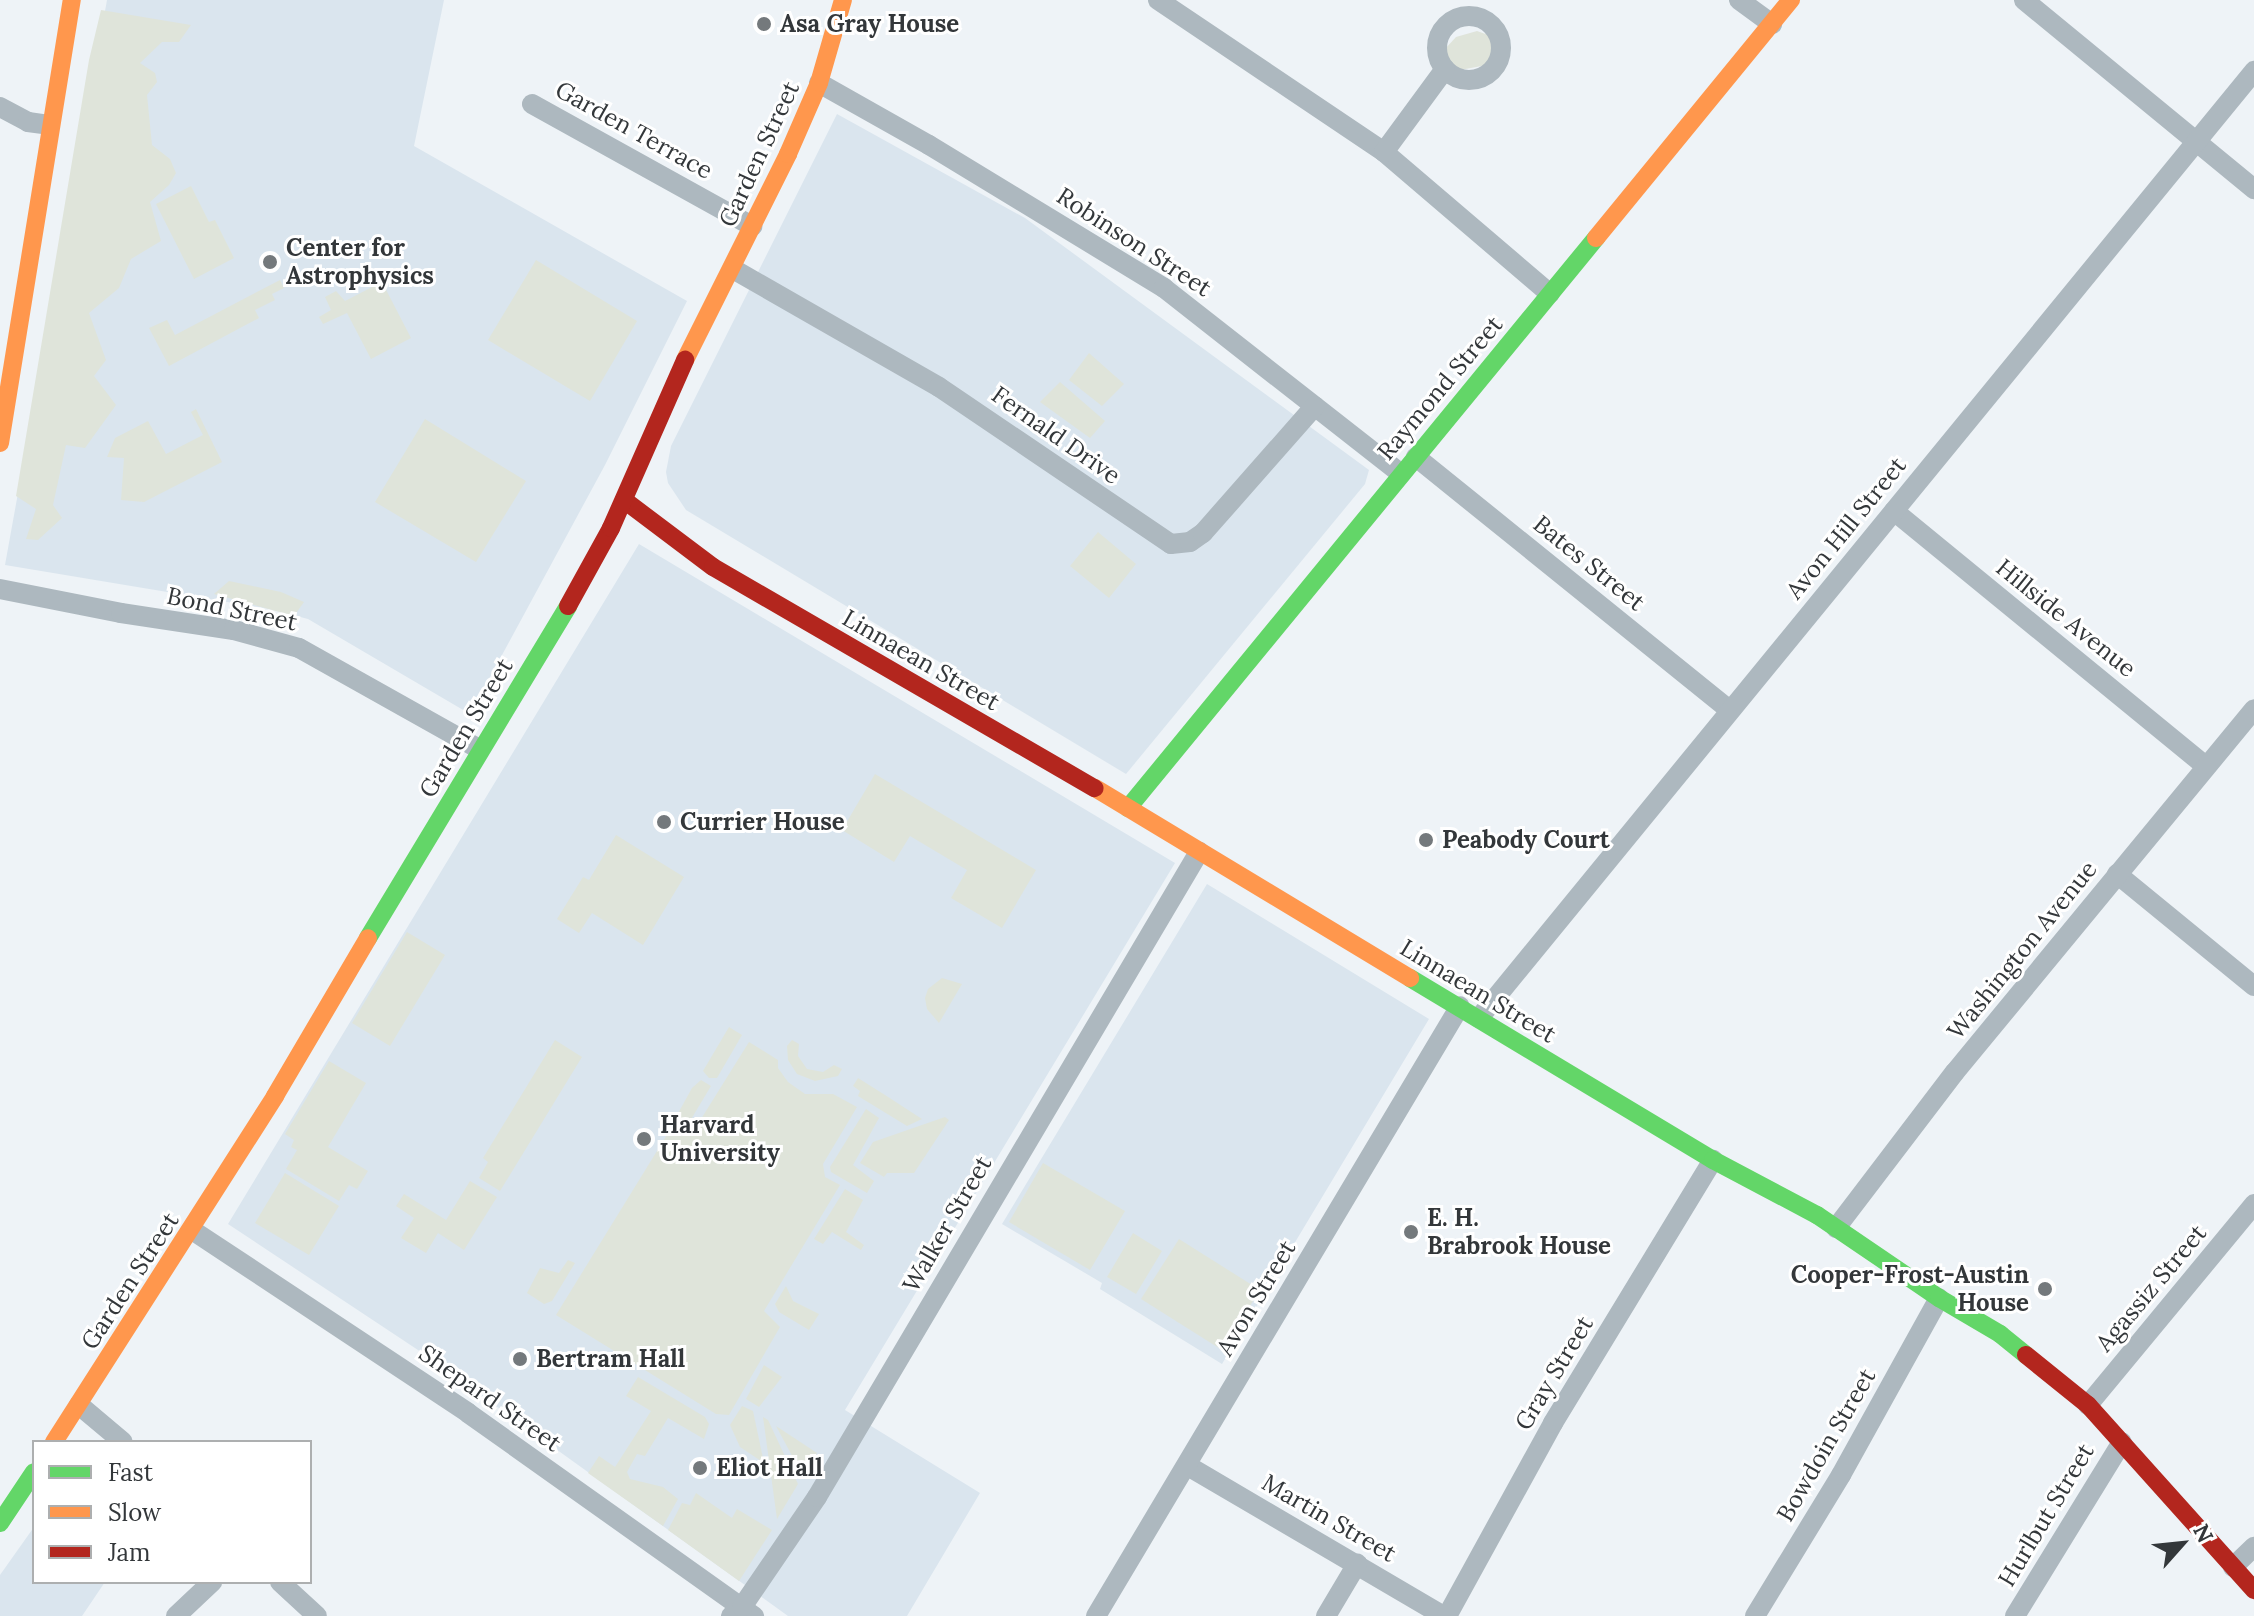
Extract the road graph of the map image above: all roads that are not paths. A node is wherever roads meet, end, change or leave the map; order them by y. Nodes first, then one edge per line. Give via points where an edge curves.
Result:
1 (72, 0) edge
2 (843, 0) edge
3 (1158, 0) edge
4 (1739, 0) edge
5 (1791, 0) edge
6 (2024, 0) edge
7 (1772, 24) junction
8 (1445, 69) dead end
9 (2254, 71) edge
10 (819, 83) junction
11 (532, 104) dead end
12 (0, 107) edge
13 (49, 125) junction
14 (2196, 141) junction
15 (1384, 152) junction
16 (2254, 189) edge
17 (752, 226) junction
18 (733, 269) junction
19 (1550, 294) junction
20 (1315, 406) junction
21 (0, 443) edge
22 (1416, 457) junction
23 (1401, 474) junction
24 (624, 500) junction
25 (1894, 511) junction
26 (0, 589) edge
27 (2254, 709) edge
28 (1729, 710) junction
29 (479, 749) junction
30 (2206, 766) junction
31 (1128, 808) junction
32 (1199, 852) junction
33 (2117, 874) junction
34 (2254, 986) edge
35 (1460, 1006) junction
36 (1479, 1018) junction
37 (1713, 1160) junction
38 (2254, 1204) edge
39 (1836, 1228) junction
40 (192, 1230) junction
41 (1939, 1298) junction
42 (79, 1405) junction
43 (2088, 1405) junction
44 (55, 1440) edge
45 (121, 1440) edge
46 (2122, 1442) junction
47 (1188, 1466) junction
48 (32, 1475) edge
49 (0, 1523) edge
50 (2254, 1547) edge
51 (1357, 1564) junction
52 (2233, 1567) junction
53 (210, 1584) edge
54 (282, 1584) edge
55 (2254, 1590) edge
56 (743, 1613) edge
57 (176, 1616) edge
58 (317, 1616) edge
59 (1096, 1616) edge
60 (1326, 1616) edge
61 (1445, 1616) edge
62 (1755, 1616) edge
63 (2015, 1616) edge

1 - 13 street
2 - 10 street, Garden Street
3 - 15 street
4 - 7 street
5 - 7 street, Raymond Street
6 - 14 street
7 - 19 street, Raymond Street
8 - 15 street
9 - 14 street, Avon Hill Street
10 - 17 street, Garden Street
10 - 20 street, Robinson Street via 1164,288
11 - 17 street, Garden Terrace
12 - 13 street via 28,122
13 - 21 street
14 - 16 street
14 - 25 street, Avon Hill Street
15 - 19 street
17 - 18 street, Garden Street
18 - 20 street, Fernald Drive via 939,387 1171,544 1190,542 1203,533
18 - 24 street, Garden Street via 687,356
19 - 22 street, Raymond Street
20 - 23 street, Robinson Street
22 - 23 street, Raymond Street
22 - 28 street, Bates Street
23 - 31 street, Raymond Street
24 - 29 street, Garden Street via 555,630
24 - 31 street, Linnaean Street via 713,567
25 - 28 street, Avon Hill Street
25 - 30 street, Hillside Avenue
26 - 29 street, Bond Street via 234,630 299,648
27 - 30 street, Washington Avenue
28 - 36 street, Avon Hill Street
29 - 40 street, Garden Street
30 - 33 street, Washington Avenue
31 - 32 street, Linnaean Street
32 - 35 street, Linnaean Street
32 - 56 street, Walker Street
33 - 34 street
33 - 39 street, Washington Avenue
35 - 36 street, Linnaean Street
35 - 47 street, Avon Street
36 - 37 street, Linnaean Street
37 - 39 street, Linnaean Street
37 - 61 street, Gray Street via 1553,1423
38 - 43 street, Agassiz Street
39 - 41 street, Linnaean Street
40 - 42 street, Garden Street
40 - 56 street, Shepard Street via 468,1413
41 - 43 street, Linnaean Street via 2000,1334
41 - 62 street, Bowdoin Street
42 - 44 street, Garden Street
42 - 45 street
43 - 46 street, Linnaean Street
46 - 52 street, Linnaean Street
46 - 63 street, Hurlbut Street
47 - 51 street, Martin Street
47 - 59 street, Avon Street
48 - 49 street
50 - 52 street
51 - 60 street
51 - 61 street, Martin Street
52 - 55 street, Linnaean Street
53 - 57 street
54 - 58 street

